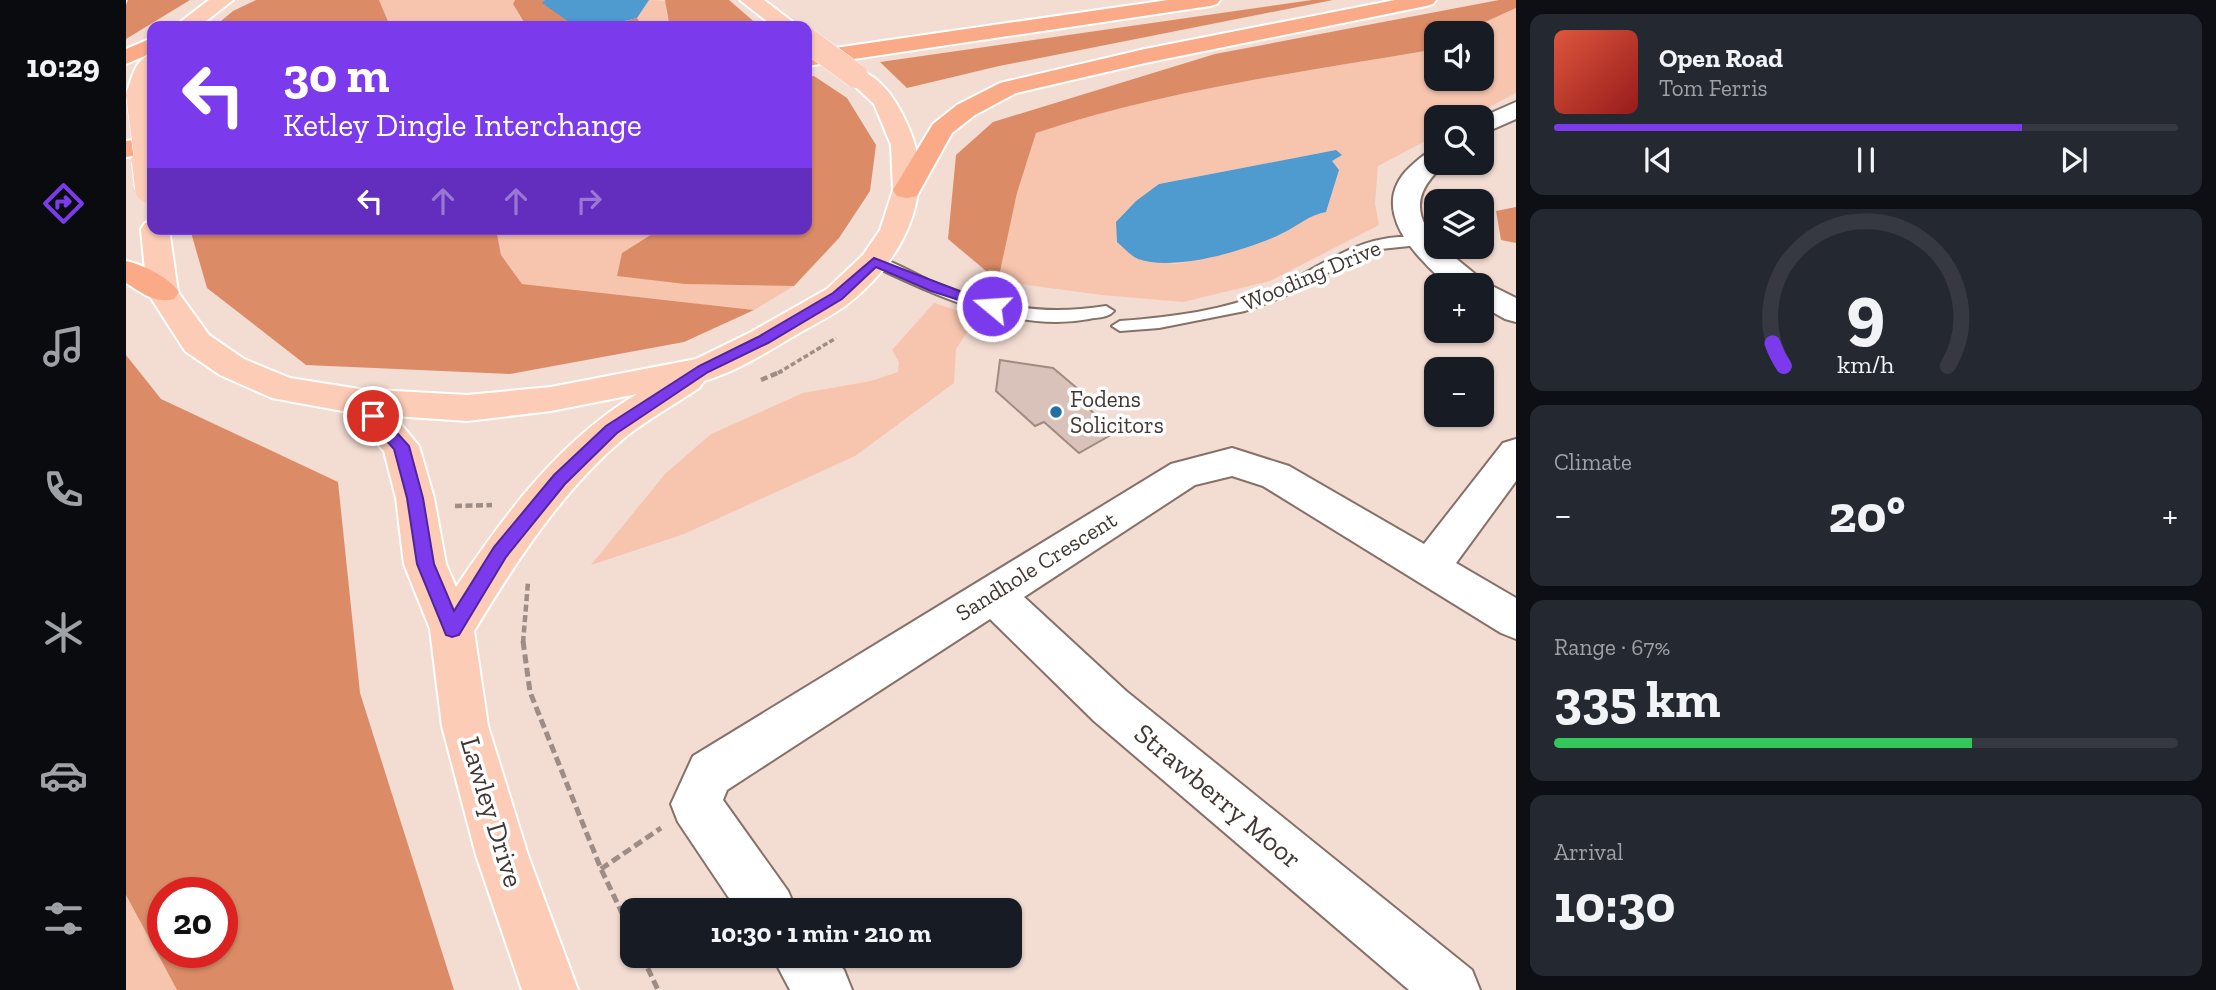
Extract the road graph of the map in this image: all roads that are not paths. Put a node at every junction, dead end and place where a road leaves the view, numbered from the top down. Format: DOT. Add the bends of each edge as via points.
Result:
graph roads {
  1 [pos="223,0"];
  2 [pos="750,0"];
  3 [pos="1096,0"];
  4 [pos="1210,0"];
  5 [pos="1426,0"];
  6 [pos="193,21"];
  7 [pos="780,21"];
  8 [pos="812,40"];
  9 [pos="812,45"];
  10 [pos="147,47"];
  11 [pos="126,57"];
  12 [pos="812,58"];
  13 [pos="147,68"];
  14 [pos="1516,109"];
  15 [pos="1494,121"];
  16 [pos="147,126"];
  17 [pos="126,128"];
  18 [pos="147,146"];
  19 [pos="126,149"];
  20 [pos="147,164"];
  21 [pos="1424,166"];
  22 [pos="907,190"];
  23 [pos="156,235"];
  24 [pos="1419,241"];
  25 [pos="874,261"];
  26 [pos="126,270"];
  27 [pos="1454,273"];
  28 [pos="163,292"];
  29 [pos="1494,299"];
  30 [pos="1106,311"];
  31 [pos="1516,312"];
  32 [pos="1120,326"];
  33 [pos="704,369"];
  34 [pos="359,401"];
  35 [pos="1516,453"];
  36 [pos="1429,568"];
  37 [pos="992,593"];
  38 [pos="1516,620"];
  39 [pos="452,629"];
  40 [pos="761,898"];
  41 [pos="808,968"];
  42 [pos="550,990"];
  43 [pos="824,990"];
  44 [pos="1452,990"];
  1 -- 6 [label="main road"];
  2 -- 7 [label="main road"];
  3 -- 8 [label="highway"];
  4 -- 12 [label="highway"];
  5 -- 22 [label="highway" via="1132,58 1008,88 942,129"];
  9 -- 22 [label="main road, bridge" via="885,101 904,145"];
  10 -- 11 [label="highway"];
  13 -- 20 [label="main road, bridge" via="138,95"];
  14 -- 15 [label="street"];
  16 -- 17 [label="highway"];
  18 -- 19 [label="highway"];
  21 -- 24 [label="street" via="1406,195 1406,219"];
  22 -- 25 [label="main road" via="894,230"];
  23 -- 28 [label="main road"];
  24 -- 27 [label="street"];
  24 -- 32 [label="lane, Wooding Drive" via="1367,246 1276,294 1240,306 1160,323"];
  25 -- 30 [label="lane" via="935,288 1009,312 1064,318"];
  25 -- 33 [label="main road" via="838,296"];
  26 -- 28 [label="highway"];
  28 -- 34 [label="main road" via="197,343 232,367 284,390"];
  29 -- 31 [label="street"];
  33 -- 34 [label="main road" via="551,399 467,408"];
  33 -- 39 [label="main road" via="611,429 560,480 500,552"];
  34 -- 39 [label="main road, Lawley Drive" via="401,446 425,564"];
  35 -- 36 [label="street"];
  36 -- 37 [label="street, Sandhole Crescent" via="1276,476 1232,461 1184,474"];
  36 -- 38 [label="street, Sandhole Crescent"];
  37 -- 40 [label="street, Sandhole Crescent" via="710,773 696,804"];
  37 -- 44 [label="street, Strawberry Moor" via="1110,706"];
  39 -- 42 [label="main road, Lawley Drive" via="465,726 502,855"];
  41 -- 43 [label="street"];
}
